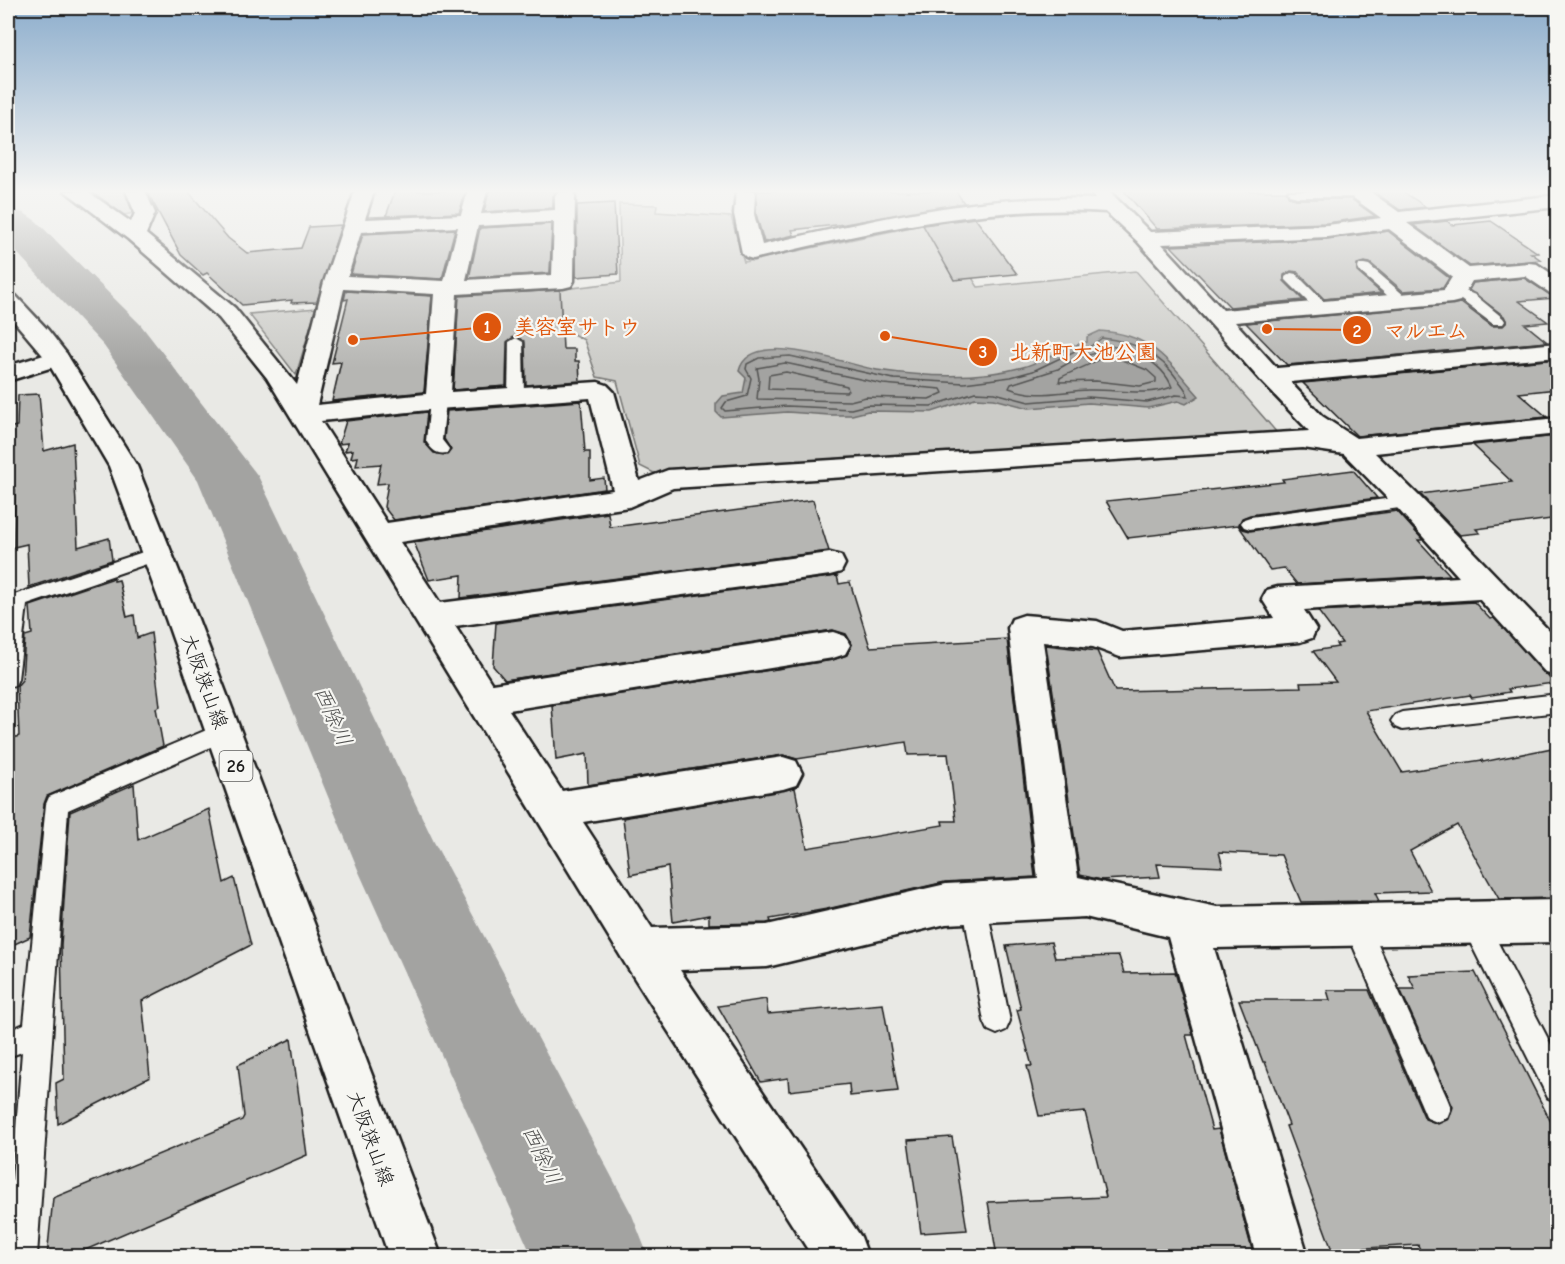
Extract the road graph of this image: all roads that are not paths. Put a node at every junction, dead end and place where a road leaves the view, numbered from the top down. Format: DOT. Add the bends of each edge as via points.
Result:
graph roads {
  1 [pos="153,250"];
  2 [pos="345,250"];
  3 [pos="461,250"];
  4 [pos="563,250"];
  5 [pos="752,250"];
  6 [pos="767,250"];
  7 [pos="1156,250"];
  8 [pos="1425,250"];
  9 [pos="1557,266"];
  10 [pos="1364,268"];
  11 [pos="1529,269"];
  12 [pos="1291,277"];
  13 [pos="335,282"];
  14 [pos="1460,283"];
  15 [pos="450,288"];
  16 [pos="1557,288"];
  17 [pos="1401,300"];
  18 [pos="8,301"];
  19 [pos="1322,307"];
  20 [pos="1216,318"];
  21 [pos="1498,321"];
  22 [pos="516,342"];
  23 [pos="1557,350"];
  24 [pos="57,358"];
  25 [pos="8,374"];
  26 [pos="1270,376"];
  27 [pos="516,395"];
  28 [pos="438,401"];
  29 [pos="302,415"];
  30 [pos="1557,426"];
  31 [pos="1352,447"];
  32 [pos="441,449"];
  33 [pos="629,498"];
  34 [pos="1408,502"];
  35 [pos="1250,523"];
  36 [pos="379,535"];
  37 [pos="155,554"];
  38 [pos="830,564"];
  39 [pos="1487,587"];
  40 [pos="13,603"];
  41 [pos="431,617"];
  42 [pos="833,645"];
  43 [pos="1557,663"];
  44 [pos="8,679"];
  45 [pos="483,700"];
  46 [pos="1557,703"];
  47 [pos="1402,721"];
  48 [pos="223,732"];
  49 [pos="783,773"];
  50 [pos="552,810"];
  51 [pos="1061,898"];
  52 [pos="974,903"];
  53 [pos="1184,920"];
  54 [pos="1557,921"];
  55 [pos="1474,923"];
  56 [pos="1356,925"];
  57 [pos="641,950"];
  58 [pos="997,1022"];
  59 [pos="37,1033"];
  60 [pos="8,1044"];
  61 [pos="1557,1088"];
  62 [pos="1437,1108"];
  63 [pos="21,1257"];
  64 [pos="415,1257"];
  65 [pos="842,1257"];
  66 [pos="1281,1257"];
  1 -- 29 [label="street" via="227,313 278,375"];
  2 -- 13 [label="street"];
  3 -- 15 [label="street"];
  4 -- 15 [label="street" via="562,281"];
  5 -- 6 [label="street" via="753,253"];
  7 -- 20 [label="street"];
  8 -- 14 [label="street"];
  9 -- 11 [label="street"];
  10 -- 17 [label="lane"];
  11 -- 14 [label="street"];
  11 -- 16 [label="street"];
  12 -- 19 [label="lane"];
  13 -- 15 [label="street"];
  13 -- 29 [label="street"];
  14 -- 17 [label="street" via="1452,296"];
  14 -- 21 [label="lane" via="1470,298"];
  15 -- 28 [label="street"];
  17 -- 19 [label="street"];
  18 -- 24 [label="street, 大阪狭山線 / 26"];
  19 -- 20 [label="street"];
  20 -- 26 [label="street"];
  22 -- 27 [label="lane"];
  23 -- 26 [label="street"];
  24 -- 25 [label="street"];
  24 -- 37 [label="street, 大阪狭山線 / 26" via="123,466"];
  26 -- 31 [label="street" via="1313,422"];
  27 -- 28 [label="street"];
  27 -- 33 [label="street" via="586,389 601,392"];
  28 -- 29 [label="street"];
  28 -- 32 [label="lane" via="434,441"];
  29 -- 36 [label="street"];
  30 -- 31 [label="street"];
  31 -- 33 [label="street" via="1304,439 668,479"];
  31 -- 34 [label="street"];
  33 -- 36 [label="street"];
  34 -- 35 [label="lane"];
  34 -- 39 [label="street"];
  36 -- 41 [label="street"];
  37 -- 40 [label="lane"];
  37 -- 48 [label="street, 大阪狭山線 / 26"];
  38 -- 41 [label="street"];
  39 -- 43 [label="street"];
  39 -- 51 [label="street" via="1278,599 1300,629 1120,644 1097,634 1024,628"];
  40 -- 44 [label="lane"];
  41 -- 45 [label="street"];
  42 -- 45 [label="street"];
  45 -- 50 [label="street"];
  46 -- 47 [label="lane"];
  48 -- 59 [label="lane" via="57,804"];
  48 -- 64 [label="street, 大阪狭山線 / 26"];
  49 -- 50 [label="street"];
  50 -- 57 [label="street"];
  51 -- 52 [label="street"];
  51 -- 53 [label="street" via="1086,897"];
  52 -- 57 [label="street" via="946,904 767,946"];
  52 -- 58 [label="lane"];
  53 -- 56 [label="street" via="1217,928"];
  53 -- 66 [label="street"];
  54 -- 55 [label="street"];
  55 -- 56 [label="street"];
  55 -- 61 [label="lane"];
  56 -- 62 [label="lane"];
  57 -- 65 [label="street"];
  59 -- 60 [label="lane"];
  59 -- 63 [label="lane"];
}
